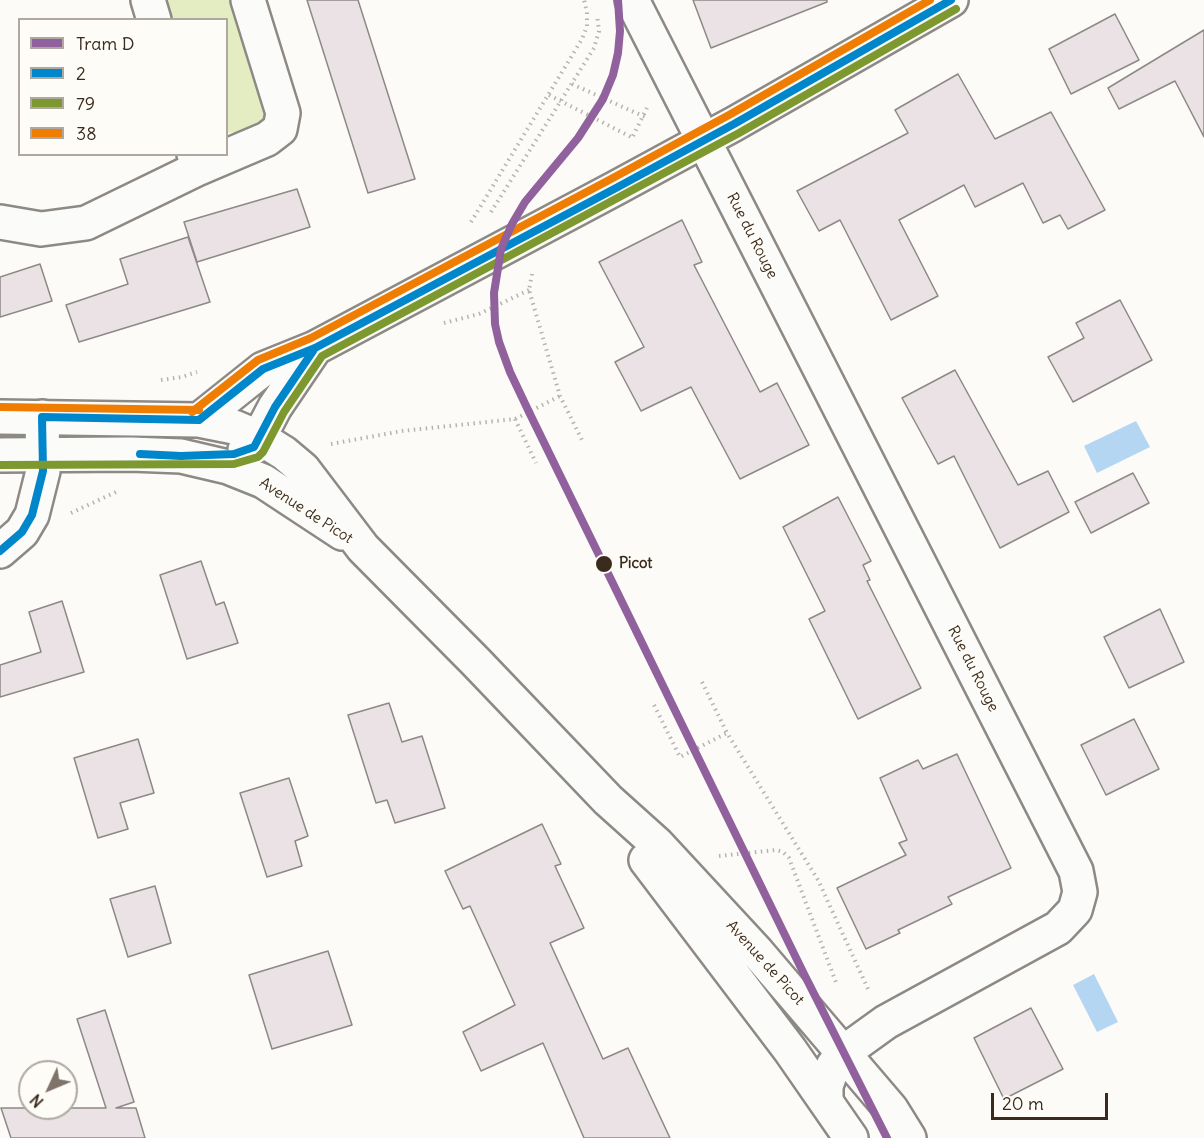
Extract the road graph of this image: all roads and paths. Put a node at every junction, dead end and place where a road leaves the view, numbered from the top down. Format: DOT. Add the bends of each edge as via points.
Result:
graph roads {
  1 [pos="148,0"];
  2 [pos="248,0"];
  3 [pos="584,0"];
  4 [pos="632,0"];
  5 [pos="951,0"];
  6 [pos="596,8"];
  7 [pos="153,18"];
  8 [pos="572,84"];
  9 [pos="549,95"];
  10 [pos="561,101"];
  11 [pos="651,120"];
  12 [pos="633,136"];
  13 [pos="703,141"];
  14 [pos="228,151"];
  15 [pos="212,156"];
  16 [pos="196,161"];
  17 [pos="489,215"];
  18 [pos="0,222"];
  19 [pos="468,226"];
  20 [pos="438,325"];
  21 [pos="315,348"];
  22 [pos="560,396"];
  23 [pos="0,417"];
  24 [pos="42,417"];
  25 [pos="515,419"];
  26 [pos="199,420"];
  27 [pos="260,438"];
  28 [pos="582,440"];
  29 [pos="327,444"];
  30 [pos="0,455"];
  31 [pos="42,455"];
  32 [pos="181,456"];
  33 [pos="536,462"];
  34 [pos="363,548"];
  35 [pos="0,551"];
  36 [pos="702,682"];
  37 [pos="654,705"];
  38 [pos="727,733"];
  39 [pos="608,800"];
  40 [pos="886,1022"];
  41 [pos="843,1053"];
  42 [pos="826,1101"];
  43 [pos="851,1138"];
  44 [pos="909,1138"];
  1 -- 7 [label="street"];
  2 -- 14 [label="street" via="283,113 280,129 267,139"];
  3 -- 9 [label="path" via="585,33"];
  4 -- 13 [label="street, Rue du Rouge"];
  5 -- 13 [label="street"];
  6 -- 8 [label="path" via="598,32 594,48"];
  8 -- 10 [label="path"];
  8 -- 11 [label="path"];
  9 -- 10 [label="path"];
  9 -- 19 [label="path"];
  10 -- 12 [label="path"];
  10 -- 17 [label="path"];
  13 -- 21 [label="street"];
  13 -- 40 [label="street, Rue du Rouge" via="1076,871 1080,892 1075,910 1058,928"];
  15 -- 16 [label="street"];
  16 -- 18 [label="street" via="86,223 41,229"];
  20 -- 22 [label="path" via="479,314 529,290"];
  21 -- 26 [label="street" via="263,369"];
  21 -- 27 [label="street" via="275,407"];
  22 -- 25 [label="path"];
  22 -- 28 [label="path"];
  23 -- 24 [label="street, Avenue de Picot"];
  24 -- 26 [label="street, Avenue de Picot"];
  24 -- 31 [label="street"];
  25 -- 29 [label="path"];
  25 -- 33 [label="path"];
  26 -- 27 [label="street, Avenue de Picot" via="234,427"];
  27 -- 32 [label="street" via="254,447 234,454"];
  27 -- 34 [label="street, Avenue de Picot" via="303,469"];
  30 -- 31 [label="street, Avenue de Picot"];
  31 -- 32 [label="street, Avenue de Picot"];
  31 -- 35 [label="street" via="43,471 32,515 22,532"];
  32 -- 34 [label="street, Avenue de Picot" via="228,467 263,481"];
  34 -- 39 [label="street, Avenue de Picot"];
  36 -- 38 [label="path"];
  37 -- 38 [label="path" via="680,757"];
  38 -- 40 [label="path" via="818,880"];
  39 -- 41 [label="street, Avenue de Picot" via="665,853 757,952"];
  39 -- 42 [label="street, Avenue de Picot" via="643,856"];
  40 -- 41 [label="street, Rue du Rouge"];
  41 -- 42 [label="street, Rue du Rouge" via="833,1066"];
  41 -- 44 [label="street, Avenue de Picot" via="891,1109"];
  42 -- 43 [label="street, Avenue de Picot"];
}
